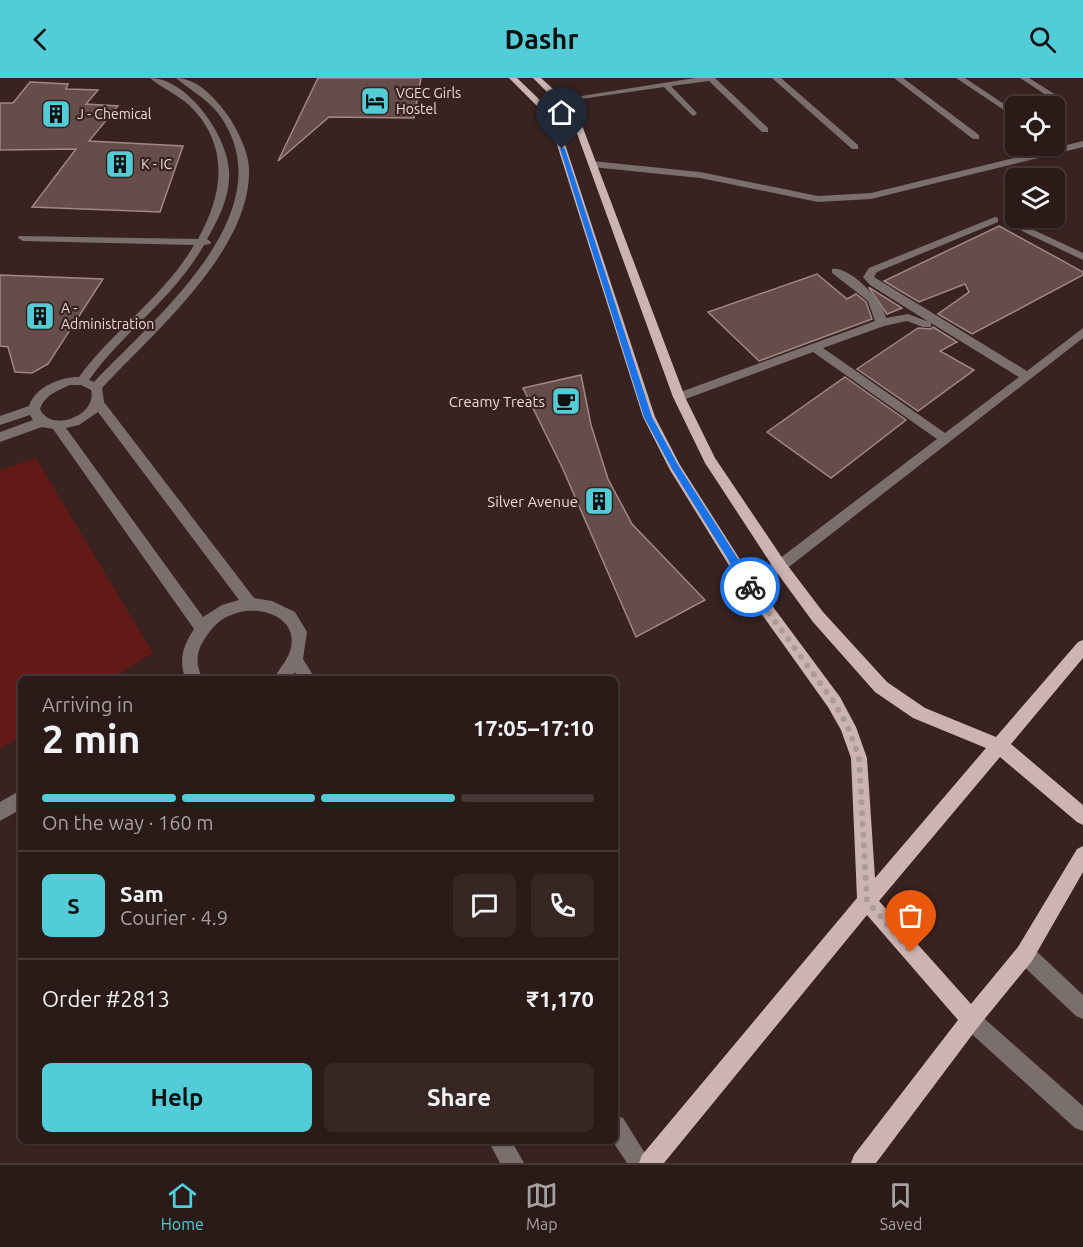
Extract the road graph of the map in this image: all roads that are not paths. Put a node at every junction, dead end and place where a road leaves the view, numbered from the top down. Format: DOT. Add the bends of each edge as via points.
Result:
graph roads {
  1 [pos="154,78"];
  2 [pos="180,78"];
  3 [pos="513,78"];
  4 [pos="537,78"];
  5 [pos="776,78"];
  6 [pos="898,78"];
  7 [pos="960,78"];
  8 [pos="1024,78"];
  9 [pos="666,85"];
  10 [pos="1053,96"];
  11 [pos="560,100"];
  12 [pos="1005,109"];
  13 [pos="693,114"];
  14 [pos="224,116"];
  15 [pos="573,116"];
  16 [pos="550,119"];
  17 [pos="206,120"];
  18 [pos="765,130"];
  19 [pos="976,137"];
  20 [pos="1083,144"];
  21 [pos="855,147"];
  22 [pos="592,164"];
  23 [pos="995,220"];
  24 [pos="1025,229"];
  25 [pos="23,238"];
  26 [pos="200,242"];
  27 [pos="221,243"];
  28 [pos="1083,257"];
  29 [pos="836,271"];
  30 [pos="881,322"];
  31 [pos="1083,332"];
  32 [pos="956,342"];
  33 [pos="813,347"];
  34 [pos="1027,377"];
  35 [pos="82,381"];
  36 [pos="96,387"];
  37 [pos="679,397"];
  38 [pos="98,403"];
  39 [pos="30,410"];
  40 [pos="0,421"];
  41 [pos="39,423"];
  42 [pos="57,425"];
  43 [pos="0,437"];
  44 [pos="945,439"];
  45 [pos="780,566"];
  46 [pos="748,584"];
  47 [pos="249,603"];
  48 [pos="203,628"];
  49 [pos="1083,647"];
  50 [pos="296,661"];
  51 [pos="192,676"];
  52 [pos="284,676"];
  53 [pos="305,676"];
  54 [pos="1000,746"];
  55 [pos="18,801"];
  56 [pos="0,812"];
  57 [pos="1083,816"];
  58 [pos="1083,855"];
  59 [pos="867,901"];
  60 [pos="1025,954"];
  61 [pos="1083,1010"];
  62 [pos="971,1020"];
  63 [pos="1083,1120"];
  64 [pos="618,1130"];
  65 [pos="501,1144"];
  66 [pos="513,1163"];
  67 [pos="640,1163"];
  68 [pos="650,1163"];
  69 [pos="862,1163"];
  1 -- 17 [label="street" via="180,92"];
  2 -- 14 [label="street" via="196,87"];
  3 -- 16 [label="main road"];
  4 -- 11 [label="main road"];
  5 -- 21 [label="street"];
  6 -- 19 [label="street"];
  7 -- 12 [label="street"];
  8 -- 10 [label="street"];
  9 -- 11 [label="street"];
  9 -- 13 [label="street"];
  9 -- 18 [label="street" via="711,78"];
  11 -- 15 [label="main road"];
  14 -- 17 [label="street"];
  14 -- 27 [label="street" via="245,170 240,199"];
  15 -- 16 [label="main road"];
  15 -- 22 [label="main road"];
  16 -- 46 [label="main road" via="648,417"];
  17 -- 26 [label="street" via="225,172 219,200"];
  20 -- 22 [label="street" via="871,196 840,200 796,196 700,175"];
  22 -- 37 [label="main road"];
  23 -- 34 [label="street" via="873,270 868,277"];
  24 -- 28 [label="street"];
  25 -- 26 [label="street"];
  26 -- 27 [label="street"];
  26 -- 35 [label="street" via="170,287 96,359"];
  27 -- 36 [label="street" via="191,290"];
  29 -- 30 [label="street" via="875,300"];
  30 -- 32 [label="street" via="912,317"];
  30 -- 33 [label="street"];
  31 -- 34 [label="street"];
  33 -- 37 [label="street"];
  33 -- 44 [label="street"];
  34 -- 44 [label="street"];
  35 -- 36 [label="street"];
  35 -- 39 [label="street" via="55,385 42,392"];
  36 -- 38 [label="street" via="100,394"];
  37 -- 45 [label="main road" via="710,460"];
  38 -- 42 [label="street" via="81,418"];
  38 -- 47 [label="street"];
  39 -- 40 [label="street"];
  39 -- 41 [label="street"];
  41 -- 42 [label="street"];
  41 -- 43 [label="street"];
  42 -- 48 [label="street"];
  44 -- 45 [label="street"];
  45 -- 46 [label="street"];
  45 -- 54 [label="main road" via="818,617 881,687 920,713"];
  46 -- 59 [label="main road" via="848,727 859,758"];
  47 -- 48 [label="street" via="229,609"];
  47 -- 50 [label="street" via="270,604 287,612 297,625 301,643"];
  48 -- 51 [label="street" via="189,656"];
  49 -- 54 [label="main road"];
  50 -- 52 [label="street"];
  50 -- 53 [label="street"];
  54 -- 57 [label="main road"];
  54 -- 59 [label="main road"];
  55 -- 56 [label="street"];
  58 -- 60 [label="main road"];
  59 -- 62 [label="main road"];
  59 -- 68 [label="main road"];
  60 -- 61 [label="street"];
  60 -- 62 [label="main road"];
  62 -- 63 [label="street"];
  62 -- 69 [label="main road"];
  64 -- 67 [label="street"];
  65 -- 66 [label="street"];
}
